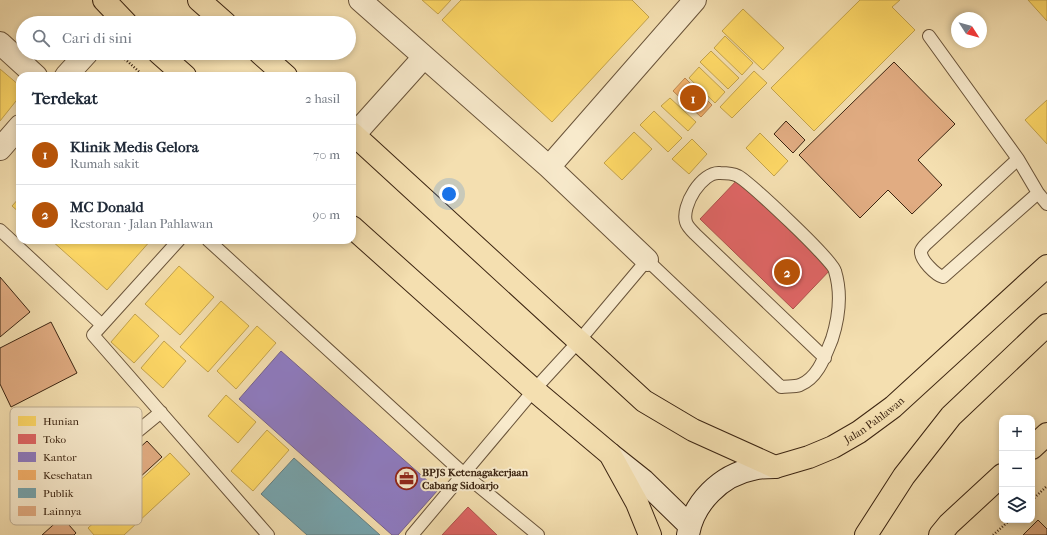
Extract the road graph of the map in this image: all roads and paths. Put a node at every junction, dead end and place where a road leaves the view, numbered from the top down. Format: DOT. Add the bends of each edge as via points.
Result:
graph roads {
  1 [pos="104,0"];
  2 [pos="199,0"];
  3 [pos="360,0"];
  4 [pos="686,1"];
  5 [pos="116,16"];
  6 [pos="217,16"];
  7 [pos="929,36"];
  8 [pos="0,43"];
  9 [pos="424,57"];
  10 [pos="16,58"];
  11 [pos="19,60"];
  12 [pos="81,60"];
  13 [pos="126,60"];
  14 [pos="167,60"];
  15 [pos="268,60"];
  16 [pos="32,72"];
  17 [pos="70,72"];
  18 [pos="139,72"];
  19 [pos="180,72"];
  20 [pos="281,72"];
  21 [pos="16,131"];
  22 [pos="356,131"];
  23 [pos="356,137"];
  24 [pos="0,149"];
  25 [pos="1018,159"];
  26 [pos="544,162"];
  27 [pos="1038,194"];
  28 [pos="1047,204"];
  29 [pos="0,230"];
  30 [pos="356,231"];
  31 [pos="175,244"];
  32 [pos="212,244"];
  33 [pos="647,260"];
  34 [pos="1047,266"];
  35 [pos="102,325"];
  36 [pos="1047,326"];
  37 [pos="578,342"];
  38 [pos="825,358"];
  39 [pos="534,390"];
  40 [pos="161,412"];
  41 [pos="142,428"];
  42 [pos="1047,434"];
  43 [pos="1035,445"];
  44 [pos="610,454"];
  45 [pos="775,467"];
  46 [pos="464,474"];
  47 [pos="999,478"];
  48 [pos="1047,486"];
  49 [pos="1035,497"];
  50 [pos="1007,523"];
  51 [pos="689,530"];
  52 [pos="268,535"];
  53 [pos="412,535"];
  54 [pos="538,535"];
  55 [pos="650,535"];
  56 [pos="866,535"];
  57 [pos="940,535"];
  58 [pos="993,535"];
  1 -- 5 [label="main road"];
  2 -- 6 [label="main road"];
  3 -- 9 [label="street"];
  4 -- 26 [label="street"];
  7 -- 25 [label="lane"];
  8 -- 10 [label="street"];
  9 -- 22 [label="street"];
  9 -- 26 [label="street"];
  11 -- 16 [label="street"];
  12 -- 17 [label="street"];
  13 -- 18 [label="path"];
  14 -- 19 [label="main road"];
  15 -- 20 [label="main road"];
  21 -- 24 [label="street"];
  23 -- 37 [label="main road"];
  25 -- 27 [label="lane"];
  25 -- 27 [label="lane" via="926,243 921,250 922,256 936,274 943,277"];
  26 -- 33 [label="street"];
  27 -- 28 [label="lane"];
  29 -- 35 [label="lane"];
  30 -- 39 [label="main road"];
  31 -- 35 [label="lane"];
  32 -- 46 [label="lane"];
  33 -- 37 [label="lane"];
  33 -- 38 [label="lane" via="782,387 800,385 816,372"];
  34 -- 45 [label="main road, Jalan Pahlawan" via="882,416 833,447"];
  35 -- 40 [label="lane" via="93,335"];
  36 -- 56 [label="main road" via="951,416 904,476"];
  37 -- 39 [label="lane"];
  37 -- 45 [label="main road" via="644,401 693,430"];
  38 -- 38 [label="lane" via="686,223 685,209 694,191 706,177 718,172 738,176 804,235 835,269 840,296 837,325"];
  39 -- 44 [label="main road"];
  39 -- 46 [label="lane"];
  40 -- 41 [label="lane"];
  40 -- 52 [label="lane"];
  42 -- 43 [label="main road"];
  44 -- 51 [label="street" via="644,481"];
  44 -- 55 [label="main road" via="637,503"];
  45 -- 51 [label="street, Jalan Pahlawan" via="752,469 732,477 714,489 699,506"];
  46 -- 53 [label="lane"];
  46 -- 54 [label="lane"];
  47 -- 57 [label="main road" via="948,524"];
  48 -- 49 [label="path"];
  50 -- 58 [label="path"];
}
